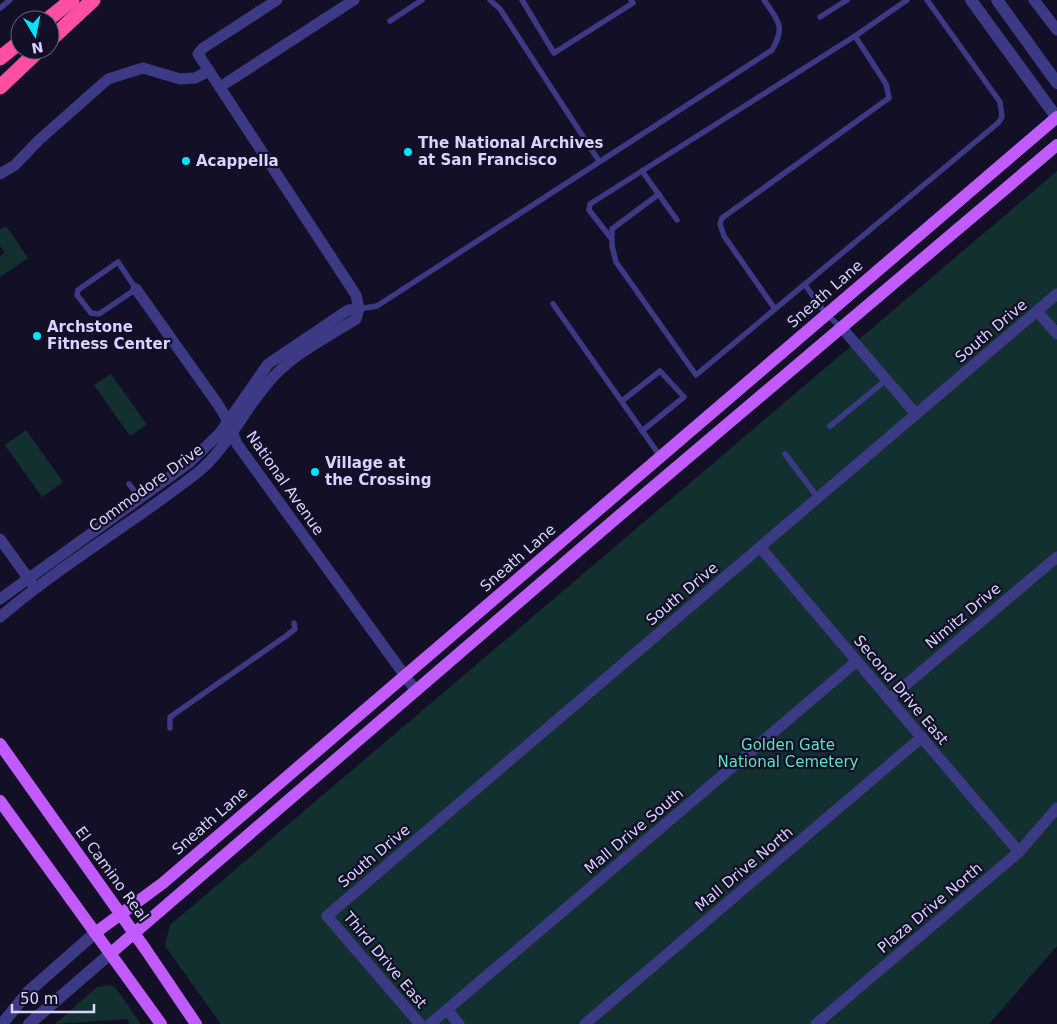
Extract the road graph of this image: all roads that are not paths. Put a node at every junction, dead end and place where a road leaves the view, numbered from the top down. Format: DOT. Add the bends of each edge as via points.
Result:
graph roads {
  1 [pos="10,0"];
  2 [pos="72,0"];
  3 [pos="93,0"];
  4 [pos="277,0"];
  5 [pos="354,0"];
  6 [pos="422,0"];
  7 [pos="490,0"];
  8 [pos="522,0"];
  9 [pos="631,0"];
  10 [pos="764,0"];
  11 [pos="847,0"];
  12 [pos="908,0"];
  13 [pos="927,0"];
  14 [pos="971,0"];
  15 [pos="997,0"];
  16 [pos="1034,0"];
  17 [pos="0,8"];
  18 [pos="60,10"];
  19 [pos="820,17"];
  20 [pos="390,21"];
  21 [pos="1057,30"];
  22 [pos="60,31"];
  23 [pos="855,36"];
  24 [pos="10,50"];
  25 [pos="0,58"];
  26 [pos="28,60"];
  27 [pos="209,71"];
  28 [pos="1057,83"];
  29 [pos="0,87"];
  30 [pos="220,87"];
  31 [pos="1057,118"];
  32 [pos="1057,145"];
  33 [pos="599,161"];
  34 [pos="642,171"];
  35 [pos="0,174"];
  36 [pos="659,194"];
  37 [pos="677,220"];
  38 [pos="611,238"];
  39 [pos="805,285"];
  40 [pos="136,289"];
  41 [pos="1057,294"];
  42 [pos="553,304"];
  43 [pos="359,309"];
  44 [pos="775,309"];
  45 [pos="1038,311"];
  46 [pos="826,314"];
  47 [pos="842,328"];
  48 [pos="1057,334"];
  49 [pos="886,380"];
  50 [pos="622,401"];
  51 [pos="916,414"];
  52 [pos="228,421"];
  53 [pos="830,426"];
  54 [pos="642,431"];
  55 [pos="232,434"];
  56 [pos="785,454"];
  57 [pos="662,458"];
  58 [pos="129,484"];
  59 [pos="818,498"];
  60 [pos="143,503"];
  61 [pos="0,539"];
  62 [pos="760,547"];
  63 [pos="1057,557"];
  64 [pos="27,578"];
  65 [pos="36,590"];
  66 [pos="0,599"];
  67 [pos="0,617"];
  68 [pos="294,623"];
  69 [pos="857,662"];
  70 [pos="404,675"];
  71 [pos="416,691"];
  72 [pos="889,699"];
  73 [pos="170,728"];
  74 [pos="922,738"];
  75 [pos="0,744"];
  76 [pos="0,801"];
  77 [pos="1057,808"];
  78 [pos="1019,852"];
  79 [pos="120,916"];
  80 [pos="327,916"];
  81 [pos="95,933"];
  82 [pos="134,934"];
  83 [pos="110,953"];
  84 [pos="447,1010"];
  85 [pos="2,1024"];
  86 [pos="28,1024"];
  87 [pos="161,1024"];
  88 [pos="196,1024"];
  89 [pos="420,1024"];
  90 [pos="430,1024"];
  91 [pos="459,1024"];
  92 [pos="585,1024"];
  93 [pos="816,1024"];
  1 -- 17 [label="lane"];
  2 -- 18 [label="highway"];
  3 -- 22 [label="highway"];
  4 -- 27 [label="street" via="202,48 198,54"];
  5 -- 30 [label="street"];
  6 -- 20 [label="lane"];
  7 -- 33 [label="lane" via="500,9"];
  8 -- 9 [label="lane" via="554,53 633,3"];
  10 -- 33 [label="lane" via="779,22 780,36 772,50"];
  11 -- 19 [label="lane"];
  12 -- 23 [label="lane"];
  13 -- 39 [label="lane" via="1000,102 1002,117"];
  14 -- 31 [label="street"];
  15 -- 28 [label="street"];
  16 -- 21 [label="street"];
  23 -- 34 [label="lane"];
  23 -- 44 [label="lane" via="886,84 889,98 722,218 720,224 724,236"];
  24 -- 25 [label="highway"];
  26 -- 29 [label="highway"];
  27 -- 30 [label="street"];
  27 -- 35 [label="street" via="195,78 180,79 143,68 108,79 15,165"];
  30 -- 43 [label="street" via="356,295"];
  31 -- 46 [label="main road, Sneath Lane"];
  32 -- 47 [label="main road"];
  33 -- 43 [label="lane" via="377,306"];
  34 -- 36 [label="lane"];
  34 -- 38 [label="lane" via="590,204 589,210"];
  36 -- 37 [label="lane"];
  36 -- 38 [label="lane" via="612,229"];
  38 -- 44 [label="lane" via="616,262 696,375"];
  39 -- 44 [label="lane"];
  39 -- 46 [label="lane"];
  40 -- 40 [label="lane, National Avenue" via="118,262 78,290 78,295 91,313 99,314"];
  40 -- 52 [label="street, National Avenue"];
  41 -- 45 [label="street, South Drive"];
  42 -- 50 [label="lane"];
  43 -- 52 [label="street, Commodore Drive" via="348,310 268,364"];
  43 -- 55 [label="street, Commodore Drive" via="356,319 275,375"];
  45 -- 48 [label="street"];
  45 -- 51 [label="street, South Drive"];
  46 -- 47 [label="lane"];
  46 -- 57 [label="main road, Sneath Lane"];
  47 -- 49 [label="street"];
  47 -- 71 [label="main road"];
  49 -- 51 [label="street"];
  49 -- 53 [label="lane"];
  50 -- 54 [label="lane"];
  50 -- 54 [label="lane" via="660,371 684,397"];
  51 -- 59 [label="street, South Drive"];
  52 -- 55 [label="street, National Avenue"];
  52 -- 60 [label="street, Commodore Drive" via="200,454"];
  54 -- 57 [label="lane"];
  55 -- 60 [label="street, Commodore Drive" via="222,449 197,473"];
  55 -- 70 [label="street, National Avenue"];
  56 -- 59 [label="lane"];
  57 -- 70 [label="main road, Sneath Lane"];
  58 -- 60 [label="lane"];
  59 -- 62 [label="street, South Drive"];
  60 -- 64 [label="street, Commodore Drive"];
  60 -- 65 [label="street, Commodore Drive"];
  61 -- 64 [label="street"];
  62 -- 69 [label="street, Second Drive East"];
  62 -- 80 [label="street, South Drive"];
  63 -- 72 [label="street, Nimitz Drive"];
  64 -- 65 [label="street"];
  64 -- 66 [label="street, Commodore Drive"];
  65 -- 67 [label="street, Commodore Drive"];
  68 -- 73 [label="lane" via="295,628 286,636 170,717"];
  69 -- 72 [label="street, Second Drive East"];
  69 -- 84 [label="street, Mall Drive South"];
  70 -- 71 [label="street, National Avenue"];
  70 -- 79 [label="main road, Sneath Lane" via="163,883"];
  71 -- 82 [label="main road"];
  72 -- 74 [label="street, Second Drive East"];
  74 -- 78 [label="street, Second Drive East"];
  74 -- 92 [label="street, Mall Drive North"];
  75 -- 79 [label="main road, El Camino Real"];
  76 -- 81 [label="main road"];
  77 -- 78 [label="street, Plaza Drive North"];
  78 -- 93 [label="street, Plaza Drive North"];
  79 -- 81 [label="main road, Sneath Lane"];
  79 -- 82 [label="main road, El Camino Real"];
  80 -- 89 [label="street, Third Drive East"];
  81 -- 83 [label="main road"];
  81 -- 85 [label="street, Sneath Lane" via="28,992"];
  82 -- 83 [label="main road"];
  82 -- 88 [label="main road, El Camino Real"];
  83 -- 86 [label="street"];
  83 -- 87 [label="main road"];
  84 -- 90 [label="street, Mall Drive South"];
  84 -- 91 [label="street"];
}
